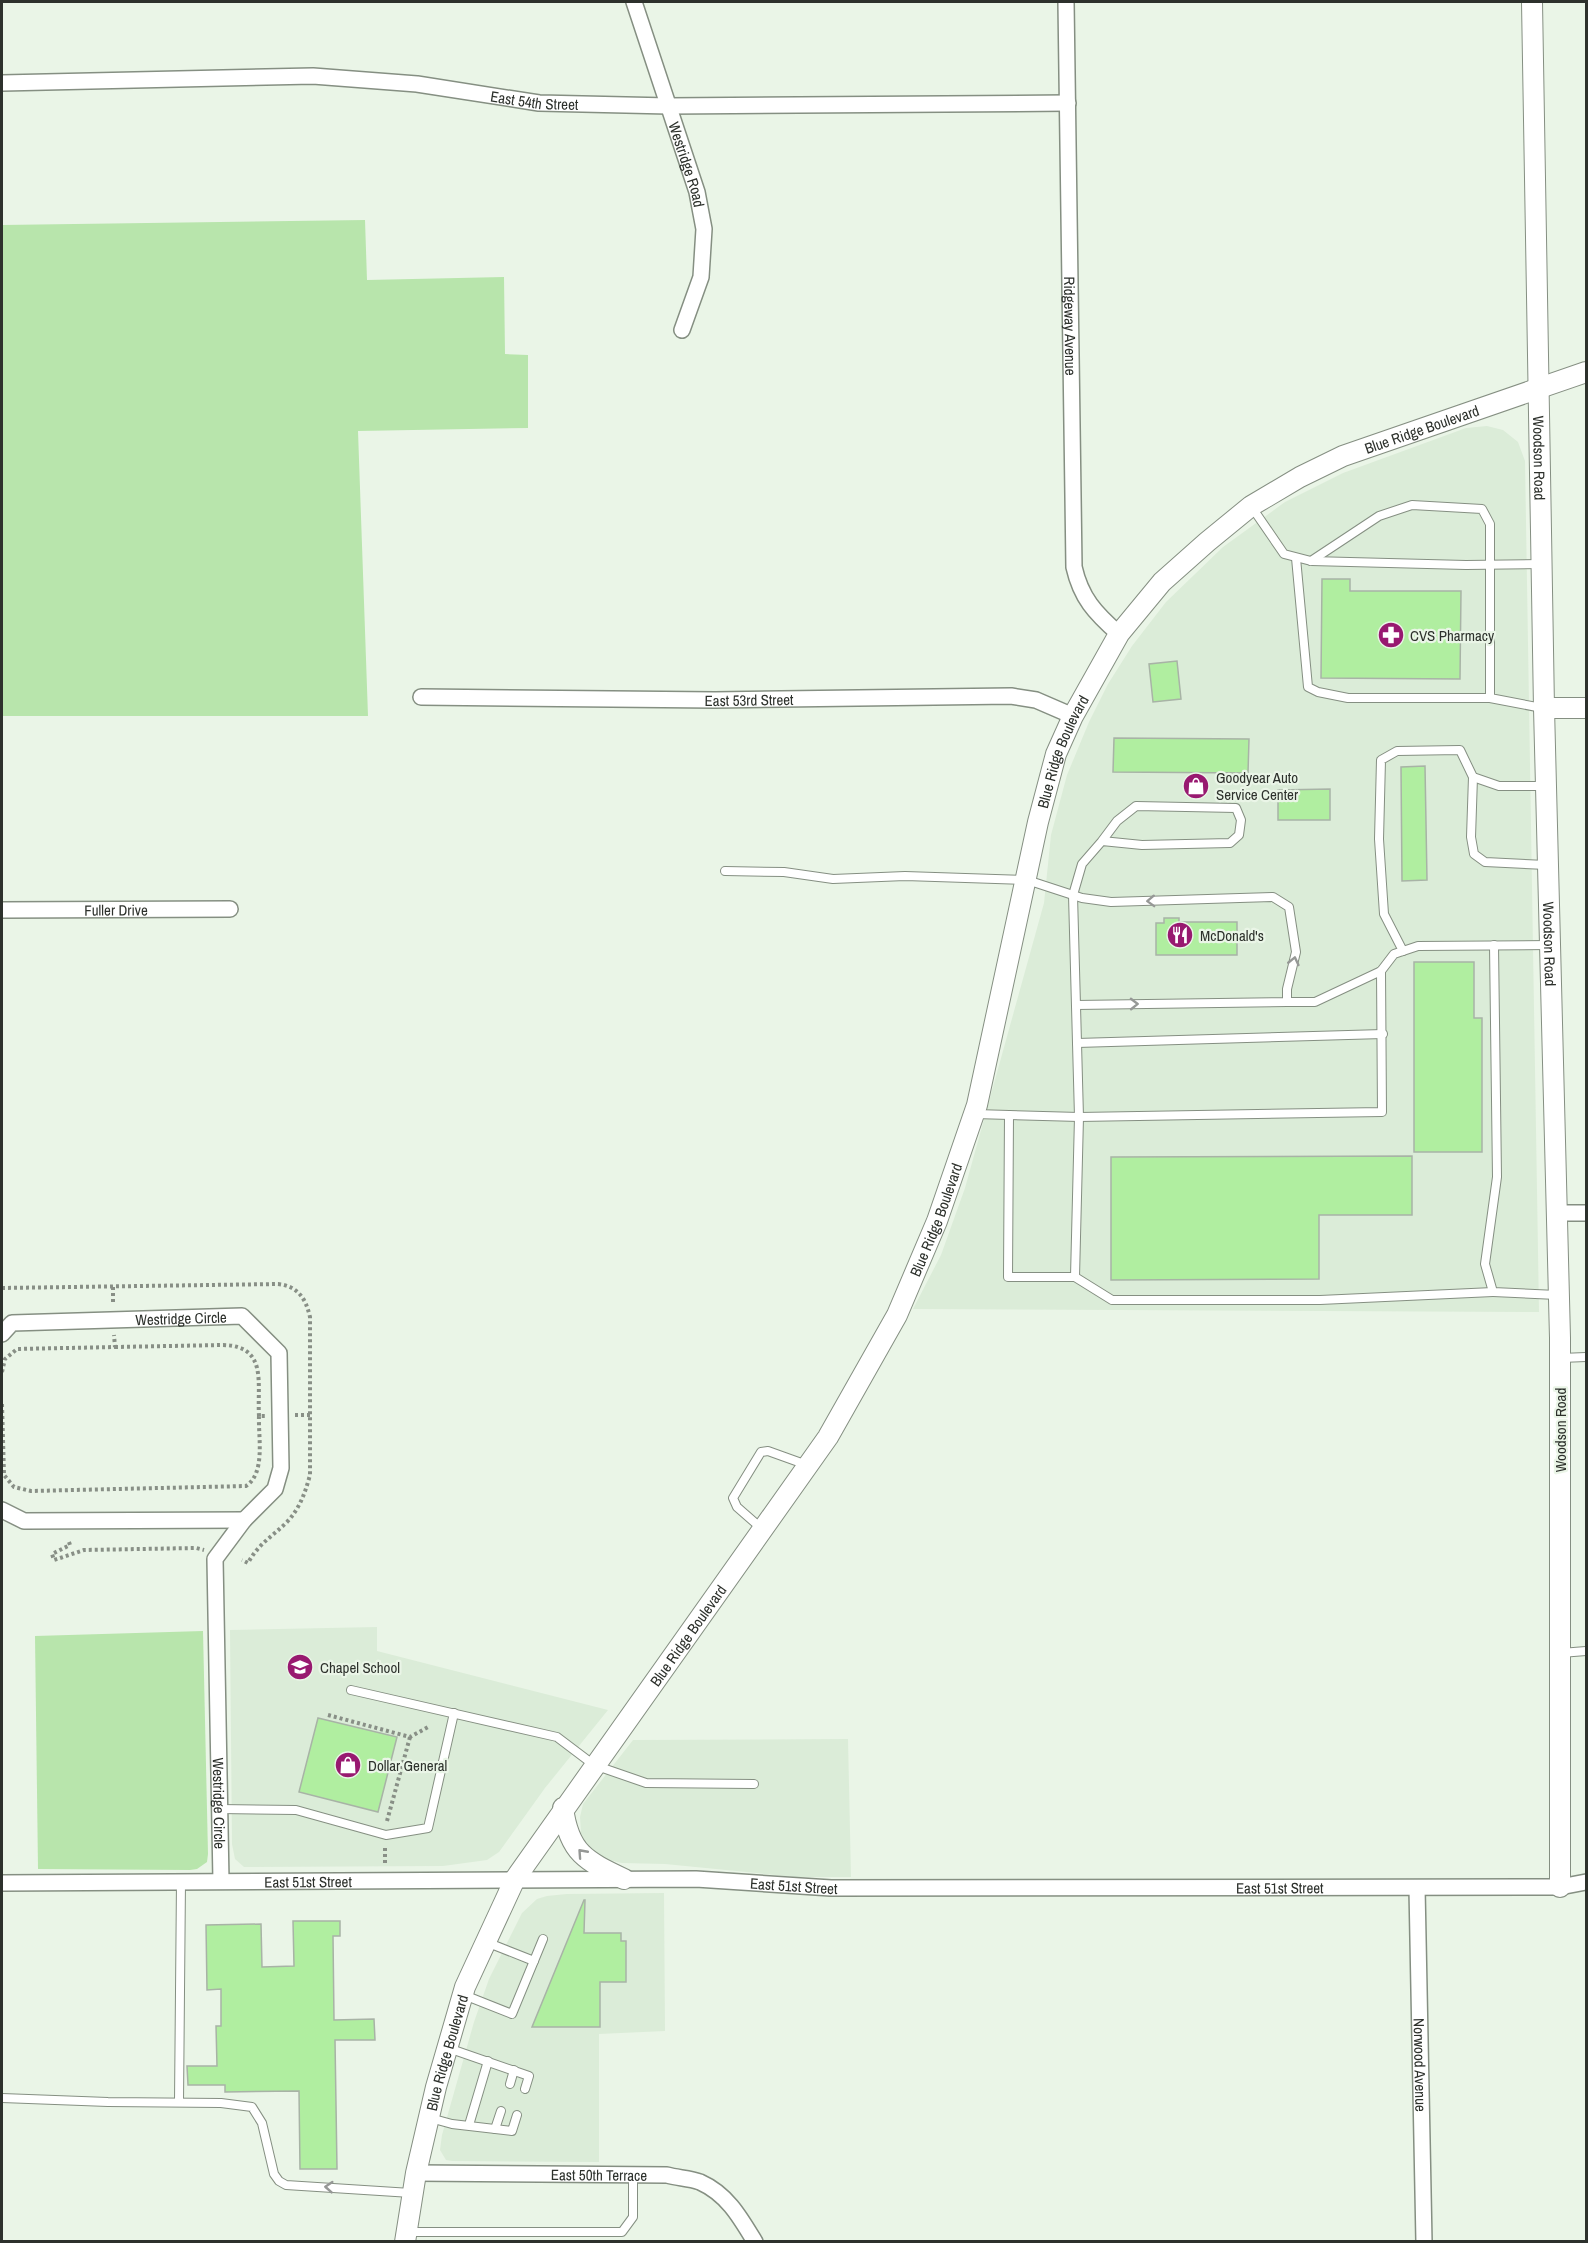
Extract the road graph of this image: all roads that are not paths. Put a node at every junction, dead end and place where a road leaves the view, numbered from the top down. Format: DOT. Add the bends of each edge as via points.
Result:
graph roads {
  1 [pos="634,2"];
  2 [pos="1066,2"];
  3 [pos="1532,2"];
  4 [pos="2,83"];
  5 [pos="1068,103"];
  6 [pos="669,106"];
  7 [pos="682,330"];
  8 [pos="1587,372"];
  9 [pos="1537,389"];
  10 [pos="1251,506"];
  11 [pos="1296,558"];
  12 [pos="1311,561"];
  13 [pos="1541,564"];
  14 [pos="1491,565"];
  15 [pos="1119,634"];
  16 [pos="421,697"];
  17 [pos="1490,698"];
  18 [pos="1544,708"];
  19 [pos="1587,708"];
  20 [pos="1073,716"];
  21 [pos="1473,777"];
  22 [pos="1545,786"];
  23 [pos="1102,841"];
  24 [pos="1548,865"];
  25 [pos="725,871"];
  26 [pos="1027,880"];
  27 [pos="1073,895"];
  28 [pos="230,909"];
  29 [pos="2,910"];
  30 [pos="1494,945"];
  31 [pos="1550,945"];
  32 [pos="1403,951"];
  33 [pos="1381,971"];
  34 [pos="1287,1002"];
  35 [pos="1076,1005"];
  36 [pos="1383,1034"];
  37 [pos="1077,1043"];
  38 [pos="974,1114"];
  39 [pos="1009,1115"];
  40 [pos="1079,1116"];
  41 [pos="1587,1212"];
  42 [pos="1556,1213"];
  43 [pos="1075,1277"];
  44 [pos="1493,1292"];
  45 [pos="1558,1295"];
  46 [pos="2,1334"];
  47 [pos="1560,1358"];
  48 [pos="1587,1358"];
  49 [pos="808,1465"];
  50 [pos="2,1510"];
  51 [pos="244,1520"];
  52 [pos="762,1529"];
  53 [pos="1587,1651"];
  54 [pos="1560,1653"];
  55 [pos="351,1690"];
  56 [pos="454,1713"];
  57 [pos="594,1765"];
  58 [pos="754,1784"];
  59 [pos="219,1809"];
  60 [pos="563,1809"];
  61 [pos="515,1879"];
  62 [pos="624,1879"];
  63 [pos="181,1881"];
  64 [pos="221,1881"];
  65 [pos="1587,1882"];
  66 [pos="2,1883"];
  67 [pos="1560,1887"];
  68 [pos="1417,1888"];
  69 [pos="543,1939"];
  70 [pos="486,1942"];
  71 [pos="534,1961"];
  72 [pos="463,1995"];
  73 [pos="448,2048"];
  74 [pos="488,2061"];
  75 [pos="514,2070"];
  76 [pos="510,2084"];
  77 [pos="525,2089"];
  78 [pos="2,2098"];
  79 [pos="179,2102"];
  80 [pos="501,2111"];
  81 [pos="517,2115"];
  82 [pos="429,2117"];
  83 [pos="470,2125"];
  84 [pos="495,2128"];
  85 [pos="416,2173"];
  86 [pos="633,2175"];
  87 [pos="413,2193"];
  88 [pos="406,2237"];
  89 [pos="754,2241"];
  90 [pos="1425,2241"];
  1 -- 6 [label="street, Westridge Road"];
  2 -- 5 [label="street, Ridgeway Avenue"];
  3 -- 9 [label="street, Woodson Road"];
  4 -- 6 [label="street, East 54th Street" via="313,76 417,84 539,103"];
  5 -- 6 [label="street, East 54th Street"];
  5 -- 15 [label="street, Ridgeway Avenue" via="1074,567 1079,589"];
  6 -- 7 [label="street, Westridge Road" via="697,192 704,230 701,277"];
  8 -- 9 [label="street, Blue Ridge Boulevard"];
  9 -- 10 [label="street, Blue Ridge Boulevard" via="1343,456"];
  9 -- 13 [label="street, Woodson Road"];
  10 -- 11 [label="lane" via="1284,554"];
  10 -- 15 [label="street, Blue Ridge Boulevard" via="1162,582"];
  11 -- 12 [label="lane"];
  11 -- 17 [label="lane" via="1308,687 1318,693 1348,698"];
  12 -- 14 [label="lane"];
  12 -- 14 [label="lane" via="1379,516 1412,505 1482,509 1490,524"];
  13 -- 14 [label="lane"];
  13 -- 18 [label="street, Woodson Road"];
  14 -- 17 [label="lane"];
  15 -- 20 [label="street, Blue Ridge Boulevard"];
  16 -- 20 [label="street, East 53rd Street" via="715,700 1011,696 1036,700"];
  17 -- 18 [label="lane"];
  18 -- 19 [label="street"];
  18 -- 22 [label="street, Woodson Road"];
  20 -- 26 [label="street, Blue Ridge Boulevard" via="1056,754"];
  21 -- 22 [label="lane" via="1499,786"];
  21 -- 24 [label="lane" via="1470,837 1474,854 1485,862"];
  21 -- 32 [label="lane" via="1460,750 1397,751 1381,760 1379,839 1384,914"];
  22 -- 24 [label="street, Woodson Road"];
  23 -- 23 [label="lane" via="1142,845 1230,843 1239,835 1241,820 1236,808 1136,806 1117,821"];
  23 -- 27 [label="lane" via="1082,864"];
  24 -- 31 [label="street, Woodson Road"];
  25 -- 26 [label="lane" via="784,872 832,879 906,876"];
  26 -- 27 [label="lane"];
  26 -- 38 [label="street, Blue Ridge Boulevard"];
  34 -- 27 [label="lane, one-way" via="1296,952 1289,907 1273,897 1111,902"];
  27 -- 35 [label="lane"];
  28 -- 29 [label="street, Fuller Drive"];
  30 -- 31 [label="lane"];
  30 -- 32 [label="lane" via="1418,946"];
  30 -- 44 [label="lane" via="1497,1177 1485,1264"];
  31 -- 42 [label="street, Woodson Road"];
  32 -- 33 [label="lane" via="1394,954"];
  33 -- 34 [label="lane" via="1315,1002"];
  33 -- 36 [label="lane"];
  35 -- 34 [label="lane, one-way"];
  35 -- 37 [label="lane"];
  36 -- 37 [label="lane"];
  36 -- 40 [label="lane" via="1382,1112"];
  37 -- 40 [label="lane"];
  38 -- 39 [label="lane"];
  38 -- 49 [label="street, Blue Ridge Boulevard" via="937,1221 897,1315"];
  39 -- 40 [label="lane"];
  39 -- 43 [label="lane" via="1008,1277"];
  40 -- 43 [label="lane"];
  41 -- 42 [label="street"];
  42 -- 45 [label="street, Woodson Road"];
  43 -- 44 [label="lane" via="1112,1300 1320,1300"];
  44 -- 45 [label="lane"];
  45 -- 47 [label="street, Woodson Road"];
  46 -- 51 [label="street, Westridge Circle" via="12,1323 242,1316 279,1353 281,1468 275,1489"];
  47 -- 48 [label="lane"];
  47 -- 54 [label="street, Woodson Road"];
  49 -- 52 [label="street, Blue Ridge Boulevard"];
  49 -- 52 [label="lane" via="761,1452 733,1498 737,1507"];
  50 -- 51 [label="street" via="24,1521"];
  51 -- 59 [label="street, Westridge Circle" via="215,1559"];
  52 -- 57 [label="street, Blue Ridge Boulevard"];
  53 -- 54 [label="lane"];
  54 -- 67 [label="street, Woodson Road"];
  55 -- 56 [label="lane"];
  56 -- 57 [label="lane" via="556,1737"];
  56 -- 59 [label="lane" via="428,1828 386,1835 296,1810"];
  57 -- 58 [label="lane" via="646,1784"];
  57 -- 60 [label="street, Blue Ridge Boulevard"];
  59 -- 64 [label="street, Westridge Circle"];
  60 -- 61 [label="street, Blue Ridge Boulevard"];
  62 -- 60 [label="street, one-way" via="583,1857 571,1838"];
  61 -- 62 [label="street, East 51st Street"];
  61 -- 64 [label="street, East 51st Street"];
  61 -- 70 [label="street, Blue Ridge Boulevard"];
  62 -- 68 [label="street, East 51st Street" via="696,1879 831,1888"];
  63 -- 64 [label="street, East 51st Street"];
  63 -- 66 [label="street, East 51st Street"];
  63 -- 79 [label="lane"];
  65 -- 67 [label="street, East 51st Street"];
  67 -- 68 [label="street, East 51st Street"];
  68 -- 90 [label="street, Norwood Avenue"];
  69 -- 71 [label="lane"];
  70 -- 71 [label="lane"];
  70 -- 72 [label="street, Blue Ridge Boulevard"];
  71 -- 72 [label="lane" via="512,2014"];
  72 -- 73 [label="street, Blue Ridge Boulevard"];
  73 -- 74 [label="lane"];
  73 -- 82 [label="street, Blue Ridge Boulevard"];
  74 -- 75 [label="lane"];
  74 -- 83 [label="lane"];
  75 -- 76 [label="lane"];
  75 -- 77 [label="lane" via="529,2076"];
  78 -- 79 [label="lane"];
  87 -- 79 [label="lane, one-way" via="286,2185 274,2174 262,2123 252,2107"];
  80 -- 84 [label="lane"];
  81 -- 84 [label="lane" via="512,2131"];
  82 -- 83 [label="lane"];
  82 -- 85 [label="street, Blue Ridge Boulevard"];
  83 -- 84 [label="lane"];
  85 -- 86 [label="street, East 50th Terrace"];
  85 -- 87 [label="street, Blue Ridge Boulevard"];
  86 -- 88 [label="lane" via="633,2217 622,2232"];
  86 -- 89 [label="street, East 50th Terrace" via="667,2175 699,2182 723,2196"];
  87 -- 88 [label="street, Blue Ridge Boulevard"];
}
